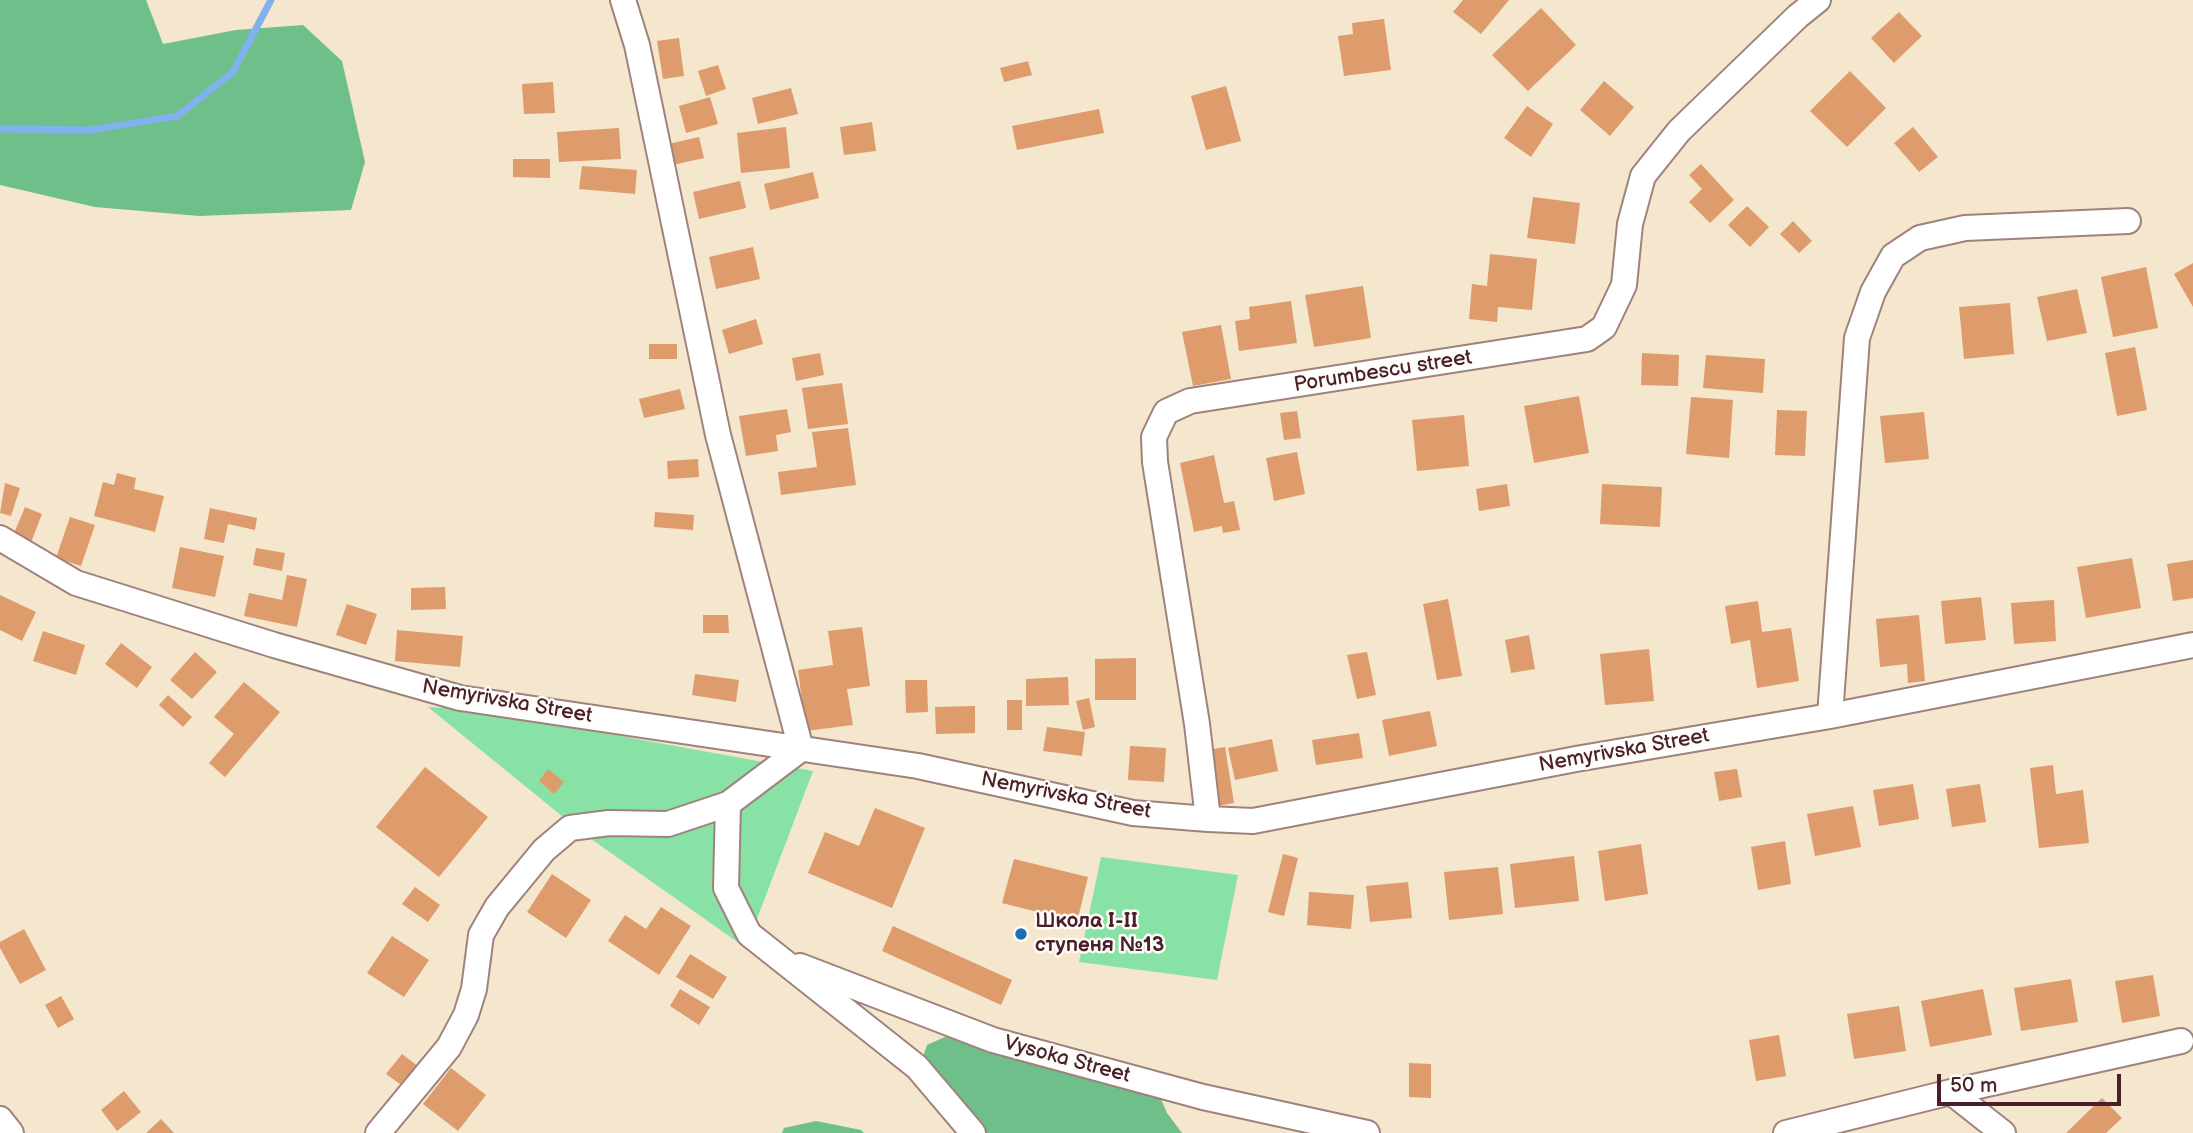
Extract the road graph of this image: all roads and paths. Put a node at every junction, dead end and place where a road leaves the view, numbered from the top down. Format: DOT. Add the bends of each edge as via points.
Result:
graph roads {
  1 [pos="623,0"];
  2 [pos="1818,0"];
  3 [pos="2128,221"];
  4 [pos="0,538"];
  5 [pos="2193,645"];
  6 [pos="1830,716"];
  7 [pos="801,749"];
  8 [pos="728,804"];
  9 [pos="1208,819"];
  10 [pos="776,957"];
  11 [pos="2181,1041"];
  12 [pos="1951,1092"];
  13 [pos="0,1119"];
  14 [pos="11,1133"];
  15 [pos="378,1133"];
  16 [pos="973,1133"];
  17 [pos="1367,1133"];
  18 [pos="1786,1133"];
  19 [pos="2003,1133"];
  1 -- 7 [label="street" via="637,45 718,435"];
  2 -- 9 [label="street, Porumbescu street" via="1679,131 1643,176 1630,224 1624,285 1604,327 1587,339 1190,401 1166,412 1154,437 1155,463"];
  3 -- 6 [label="street" via="1965,228 1920,238 1893,256 1873,292 1857,338"];
  4 -- 7 [label="street, Nemyrivska Street" via="76,583 460,698"];
  5 -- 6 [label="street, Nemyrivska Street"];
  6 -- 9 [label="street, Nemyrivska Street" via="1253,821"];
  7 -- 8 [label="street"];
  7 -- 9 [label="street, Nemyrivska Street" via="918,766 1133,813"];
  8 -- 10 [label="street" via="726,888 749,934"];
  8 -- 15 [label="street" via="668,824 570,828 544,850 497,907 481,935 474,989 449,1047"];
  10 -- 16 [label="street" via="917,1067"];
  10 -- 17 [label="street, Vysoka Street" via="993,1040 1203,1097"];
  11 -- 12 [label="street"];
  12 -- 18 [label="street"];
  12 -- 19 [label="street"];
  13 -- 14 [label="street"];
}
